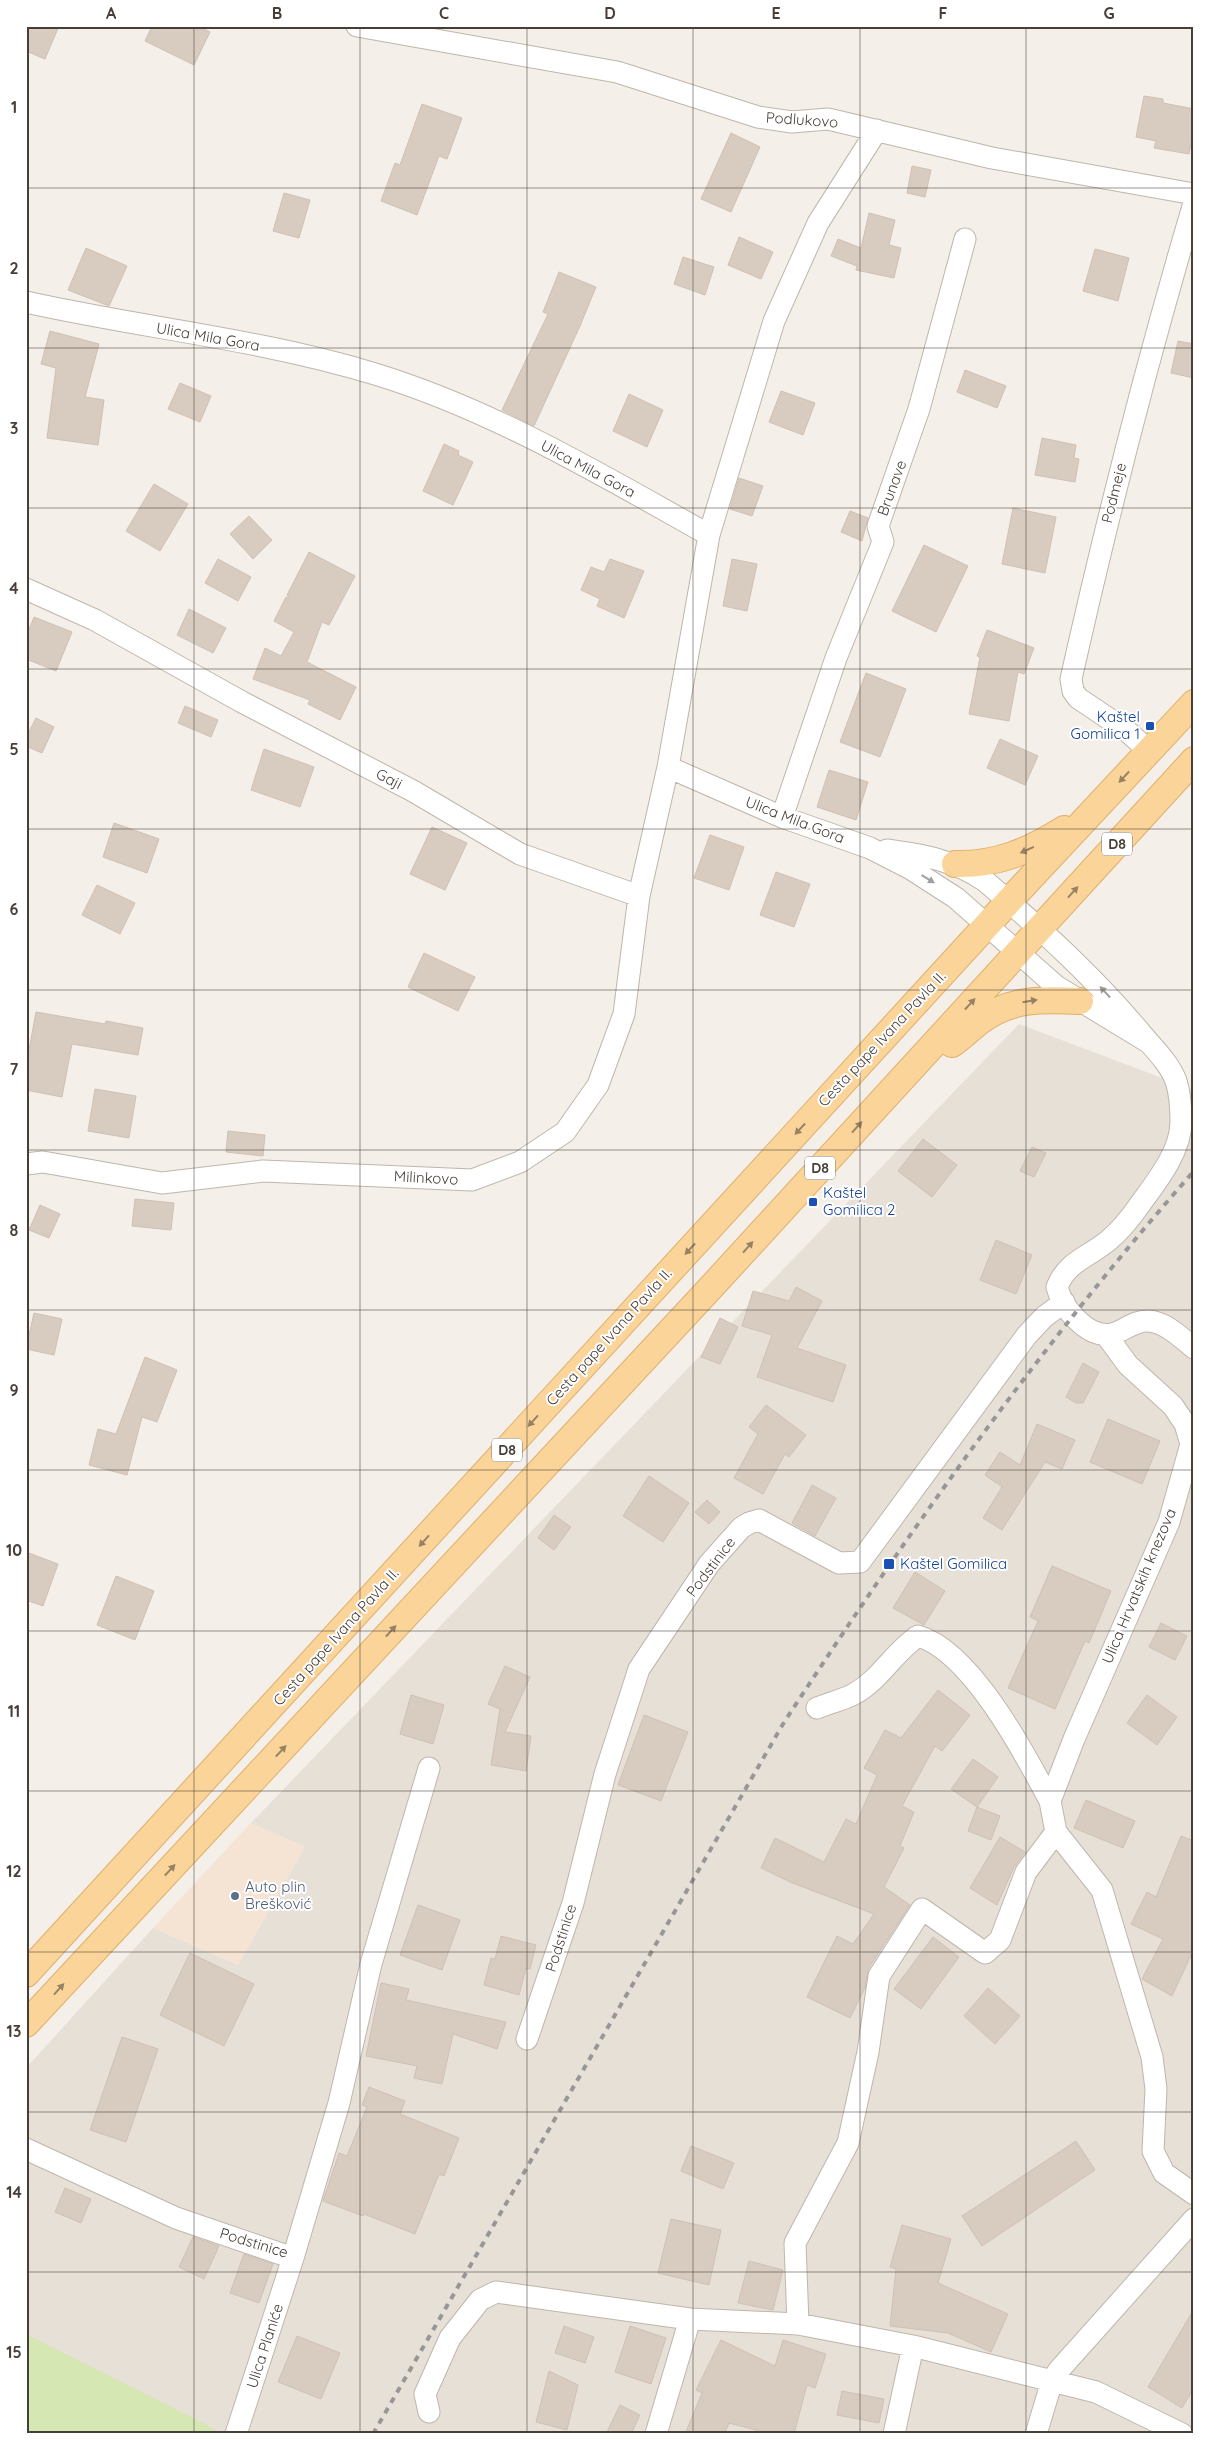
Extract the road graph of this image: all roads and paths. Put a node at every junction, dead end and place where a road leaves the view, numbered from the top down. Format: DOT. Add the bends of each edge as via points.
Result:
graph roads {
  1 [pos="356,26"];
  2 [pos="877,130"];
  3 [pos="1194,194"];
  4 [pos="1194,203"];
  5 [pos="965,239"];
  6 [pos="26,302"];
  7 [pos="709,535"];
  8 [pos="26,589"];
  9 [pos="1194,703"];
  10 [pos="1149,751"];
  11 [pos="1194,760"];
  12 [pos="668,767"];
  13 [pos="782,817"];
  14 [pos="1085,819"];
  15 [pos="870,848"];
  16 [pos="955,864"];
  17 [pos="639,896"];
  18 [pos="1008,901"];
  19 [pos="986,925"];
  20 [pos="1040,928"];
  21 [pos="1017,953"];
  22 [pos="1080,1001"];
  23 [pos="1148,1042"];
  24 [pos="925,1053"];
  25 [pos="1187,1125"];
  26 [pos="26,1164"];
  27 [pos="1064,1302"];
  28 [pos="1106,1335"];
  29 [pos="1194,1348"];
  30 [pos="817,1708"];
  31 [pos="429,1768"];
  32 [pos="1050,1801"];
  33 [pos="1056,1832"];
  34 [pos="26,1974"];
  35 [pos="26,2024"];
  36 [pos="527,2040"];
  37 [pos="26,2149"];
  38 [pos="1194,2194"];
  39 [pos="1194,2219"];
  40 [pos="293,2258"];
  41 [pos="690,2318"];
  42 [pos="798,2324"];
  43 [pos="913,2346"];
  44 [pos="1052,2381"];
  45 [pos="429,2412"];
  46 [pos="236,2434"];
  47 [pos="656,2434"];
  48 [pos="894,2434"];
  49 [pos="1036,2434"];
  50 [pos="1182,2434"];
  1 -- 2 [label="street, Podlukovo" via="617,72 758,117 792,122 828,119"];
  2 -- 3 [label="street, Podlukovo" via="992,158"];
  2 -- 7 [label="street" via="818,223 774,321"];
  4 -- 10 [label="street, Podmeje" via="1126,442 1071,679 1078,698 1127,731"];
  5 -- 13 [label="street, Brunave" via="919,408 878,526 883,542 836,658"];
  6 -- 7 [label="street, Ulica Mila Gora" via="267,347 375,374 446,400 556,451"];
  7 -- 12 [label="street"];
  8 -- 17 [label="street, Gaji" via="95,620 242,702 413,791 520,854"];
  9 -- 10 [label="main road, Cesta pape Ivana Pavla II. / D8"];
  10 -- 14 [label="main road, Cesta pape Ivana Pavla II. / D8, one-way"];
  20 -- 11 [label="main road, D8, one-way"];
  12 -- 13 [label="street, Ulica Mila Gora"];
  12 -- 17 [label="street"];
  13 -- 15 [label="street, Ulica Mila Gora"];
  14 -- 16 [label="main road, one-way" via="1026,851 1000,860"];
  14 -- 18 [label="main road, Cesta pape Ivana Pavla II. / D8"];
  15 -- 16 [label="street, Ulica Mila Gora"];
  15 -- 19 [label="street, Ulica Mila Gora, one-way" via="934,883"];
  16 -- 18 [label="street, Ulica Mila Gora" via="985,881"];
  17 -- 26 [label="street, Milinkovo" via="624,1014 598,1084 565,1132 520,1162 472,1180 263,1171 162,1183 43,1162"];
  18 -- 19 [label="main road, Cesta pape Ivana Pavla II. / D8"];
  18 -- 20 [label="street, Ulica Mila Gora"];
  19 -- 21 [label="street, Ulica Mila Gora"];
  19 -- 34 [label="main road, Cesta pape Ivana Pavla II. / D8, one-way"];
  20 -- 21 [label="main road, D8"];
  23 -- 20 [label="street, Ulica Mila Gora, one-way" via="1107,993"];
  21 -- 22 [label="street, Ulica Mila Gora"];
  24 -- 21 [label="main road, D8, one-way"];
  22 -- 23 [label="street, Ulica Mila Gora"];
  24 -- 22 [label="main road, one-way" via="946,1048 980,1021 1010,1005 1045,999"];
  23 -- 25 [label="street, Ulica Mila Gora" via="1176,1081"];
  35 -- 24 [label="main road, D8, one-way"];
  25 -- 27 [label="street" via="1154,1186 1132,1216 1108,1240 1075,1261 1061,1277 1057,1288"];
  27 -- 28 [label="street" via="1090,1330"];
  27 -- 36 [label="street, Podstinice" via="1027,1335 860,1562 839,1564 759,1520 741,1528 709,1564 639,1668 605,1774 574,1903"];
  28 -- 29 [label="street" via="1146,1321 1157,1322"];
  28 -- 32 [label="street, Ulica Hrvatskih knezova" via="1128,1365 1173,1406 1185,1424 1191,1444 1169,1522"];
  30 -- 32 [label="street" via="854,1695 874,1680 918,1636 930,1640 945,1649 958,1663 1013,1733"];
  31 -- 40 [label="street, Podstinice" via="371,1964 339,2104"];
  32 -- 33 [label="street"];
  33 -- 38 [label="street" via="1102,1890 1152,2057 1156,2089 1153,2151 1164,2173"];
  33 -- 42 [label="street" via="1026,1872 1000,1940 985,1953 922,1909 879,1976 868,2052 848,2143 795,2243"];
  37 -- 40 [label="street, Podstinice" via="176,2218"];
  39 -- 44 [label="street"];
  40 -- 46 [label="street, Ulica Planiće"];
  41 -- 42 [label="street"];
  41 -- 45 [label="street" via="496,2292 480,2300 450,2338 425,2394"];
  41 -- 47 [label="street"];
  42 -- 43 [label="street"];
  43 -- 44 [label="street"];
  43 -- 48 [label="street"];
  44 -- 49 [label="street"];
  44 -- 50 [label="street" via="1096,2392"];
}
